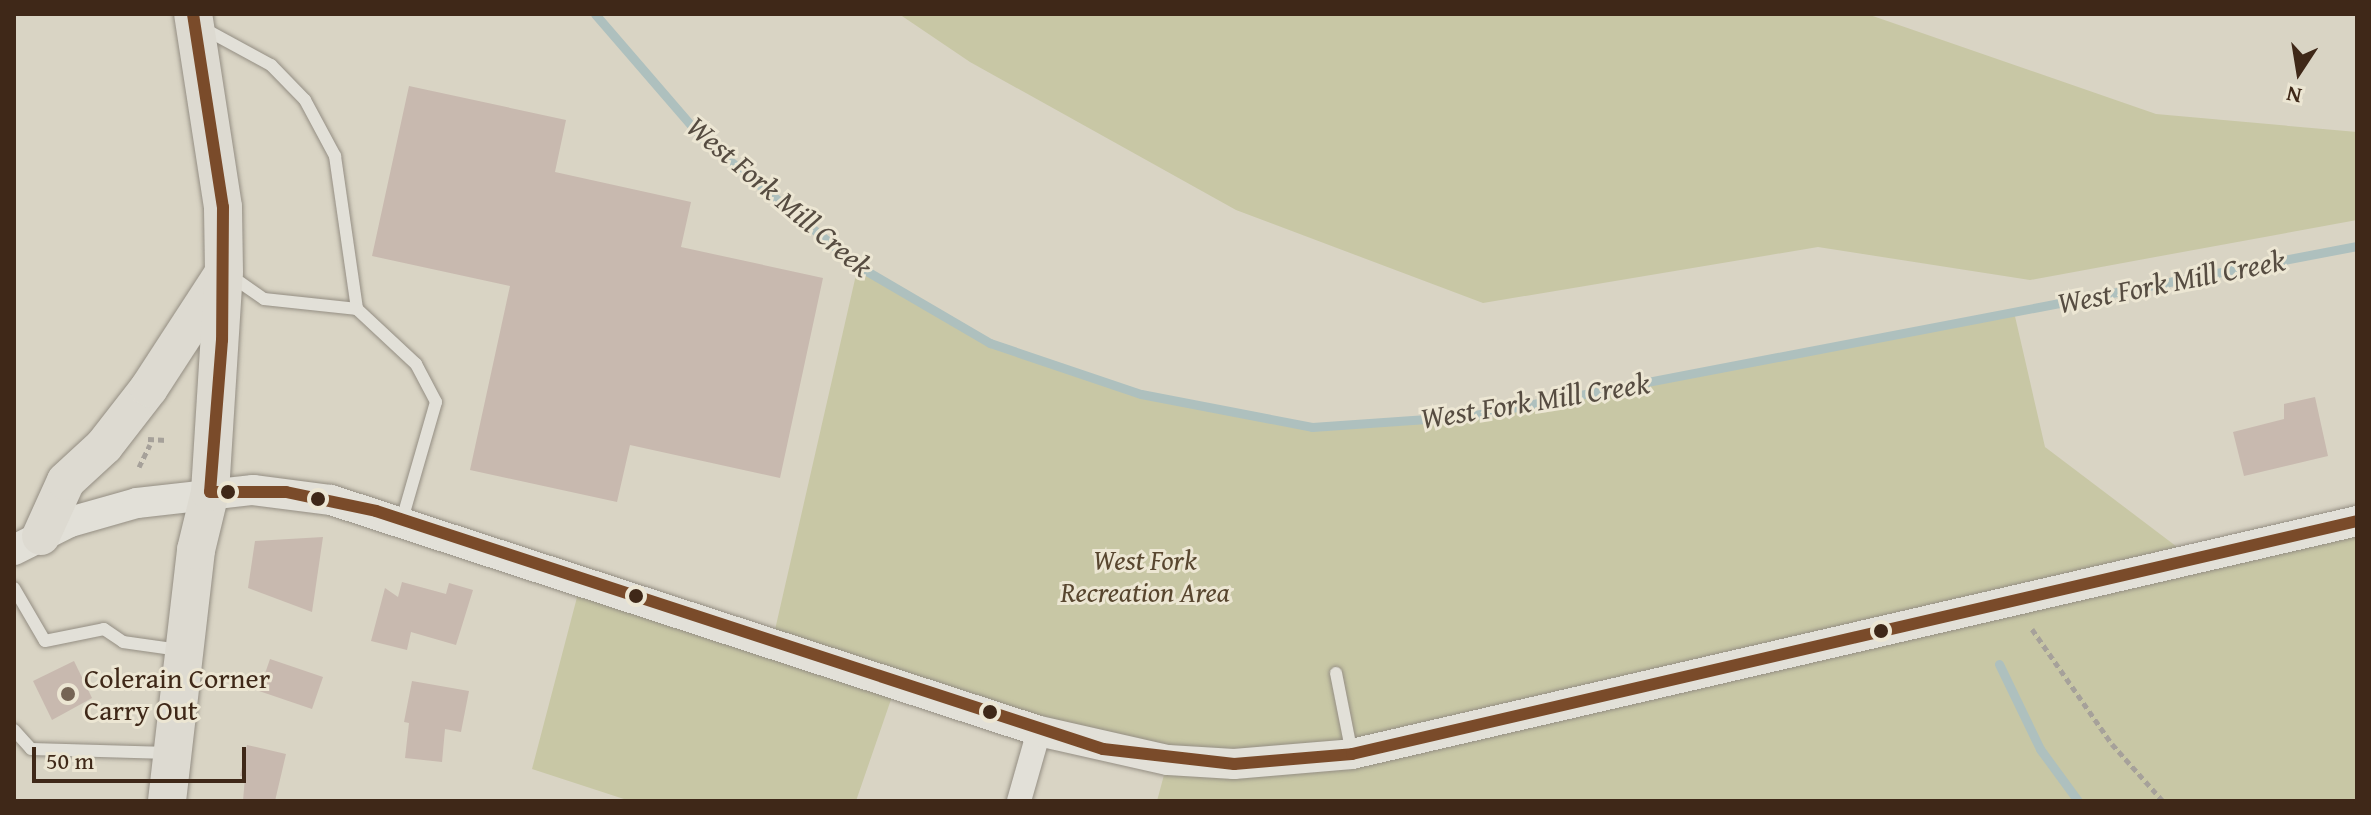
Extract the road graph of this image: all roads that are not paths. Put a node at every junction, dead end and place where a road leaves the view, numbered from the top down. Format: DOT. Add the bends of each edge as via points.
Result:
graph roads {
  1 [pos="199,18"];
  2 [pos="224,272"];
  3 [pos="357,309"];
  4 [pos="210,492"];
  5 [pos="402,520"];
  6 [pos="2357,521"];
  7 [pos="28,543"];
  8 [pos="14,588"];
  9 [pos="187,651"];
  10 [pos="1336,673"];
  11 [pos="14,730"];
  12 [pos="1039,731"];
  13 [pos="172,753"];
  14 [pos="1352,754"];
  15 [pos="167,801"];
  16 [pos="1019,801"];
  1 -- 2 [label="main road" via="223,207"];
  1 -- 3 [label="lane" via="271,65 305,100 335,156"];
  2 -- 3 [label="lane" via="264,299"];
  2 -- 4 [label="main road"];
  2 -- 7 [label="main road" via="149,388 104,446 66,481"];
  3 -- 5 [label="lane" via="416,364 436,402"];
  4 -- 5 [label="street" via="286,492"];
  4 -- 7 [label="street" via="107,509"];
  4 -- 9 [label="main road" via="196,550"];
  5 -- 12 [label="street"];
  6 -- 14 [label="street"];
  8 -- 9 [label="lane" via="45,641 104,629 123,642"];
  9 -- 13 [label="main road"];
  10 -- 14 [label="lane"];
  11 -- 13 [label="lane" via="31,749"];
  12 -- 14 [label="street" via="1103,749 1181,761 1234,764"];
  12 -- 16 [label="street"];
  13 -- 15 [label="main road"];
}
